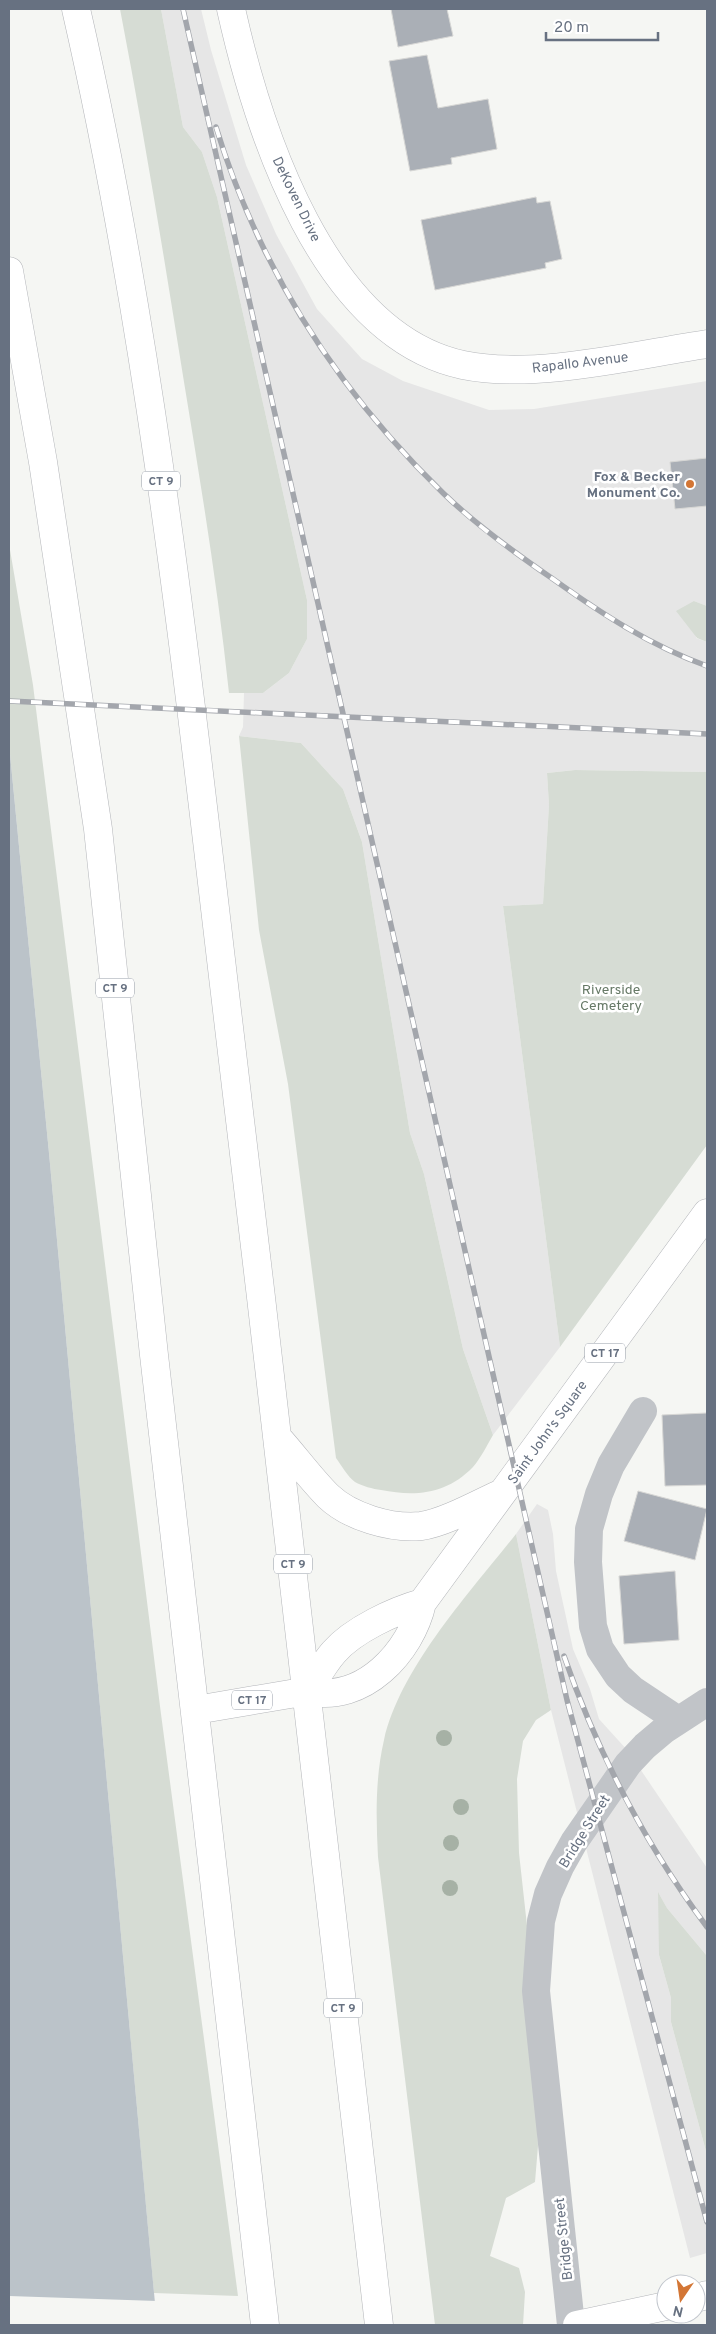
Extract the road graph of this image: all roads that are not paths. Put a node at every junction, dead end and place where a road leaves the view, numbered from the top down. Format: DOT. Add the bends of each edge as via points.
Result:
graph roads {
  1 [pos="76,9"];
  2 [pos="231,9"];
  3 [pos="9,271"];
  4 [pos="707,344"];
  5 [pos="425,351"];
  6 [pos="707,1213"];
  7 [pos="643,1411"];
  8 [pos="278,1438"];
  9 [pos="502,1493"];
  10 [pos="422,1603"];
  11 [pos="308,1691"];
  12 [pos="707,1702"];
  13 [pos="196,1710"];
  14 [pos="678,1720"];
  15 [pos="656,2308"];
  16 [pos="265,2325"];
  17 [pos="379,2325"];
  18 [pos="570,2325"];
  19 [pos="577,2325"];
  1 -- 8 [label="main road, CT 9" via="97,97 124,241 159,464 180,615"];
  2 -- 5 [label="main road, DeKoven Drive" via="243,63 264,127 286,184 314,237 346,287 386,326"];
  3 -- 13 [label="main road, CT 9" via="44,462 98,828"];
  4 -- 5 [label="main road, Rapallo Avenue" via="546,368 501,369 463,365"];
  6 -- 9 [label="main road, Saint John's Square / CT 17"];
  7 -- 14 [label="street" via="611,1465 599,1494 590,1530 588,1562 594,1626 600,1649 618,1676"];
  8 -- 9 [label="main road" via="329,1497 376,1521 421,1526"];
  8 -- 11 [label="main road, CT 9"];
  9 -- 10 [label="main road, Saint John's Square / CT 17"];
  10 -- 11 [label="main road" via="399,1610 344,1642 331,1655"];
  10 -- 11 [label="main road, Saint John's Square / CT 17" via="408,1640 380,1671 360,1684 337,1691"];
  11 -- 13 [label="main road, Saint John's Square / CT 17"];
  11 -- 17 [label="main road, CT 9"];
  12 -- 14 [label="street, Bridge Street"];
  13 -- 16 [label="main road, CT 9"];
  14 -- 18 [label="street, Bridge Street" via="628,1764 574,1842 548,1894 541,1921 536,1991"];
  15 -- 19 [label="main road"];
}
